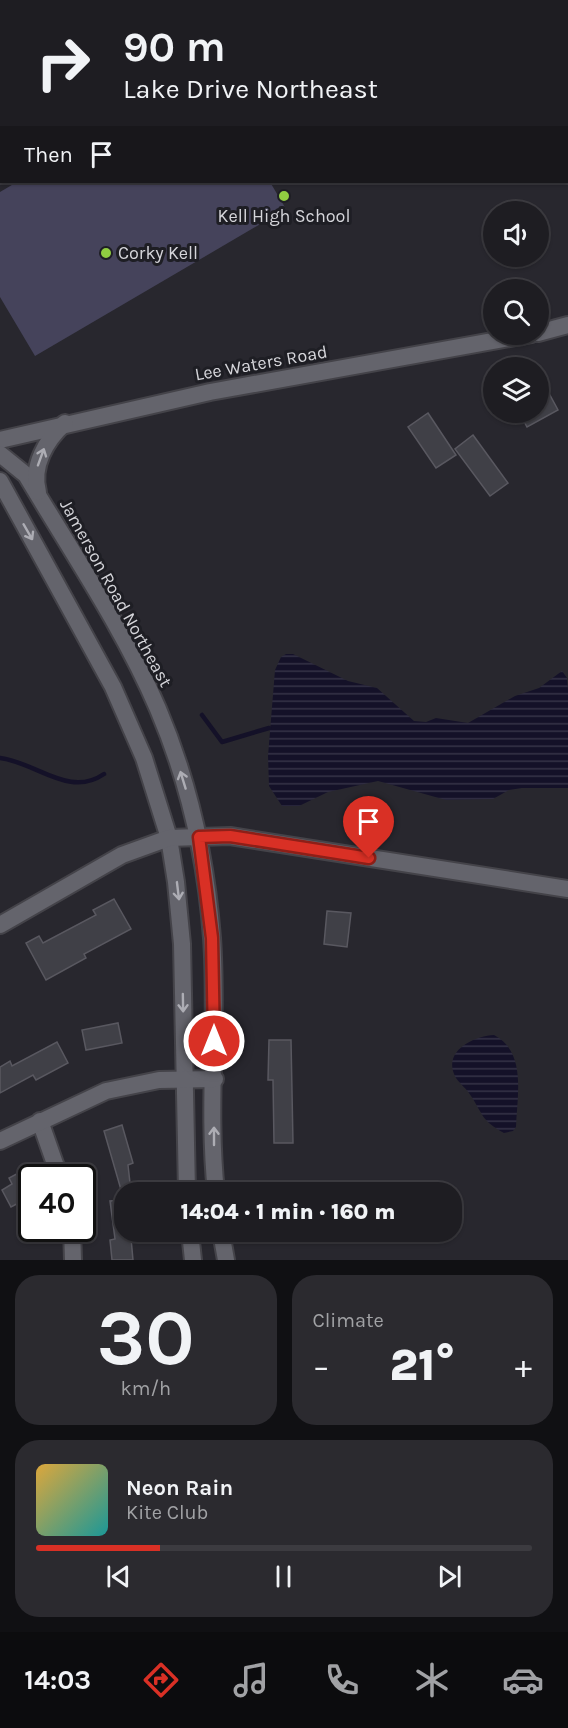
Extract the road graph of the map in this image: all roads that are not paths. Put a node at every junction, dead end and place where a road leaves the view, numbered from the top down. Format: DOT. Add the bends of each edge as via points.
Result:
graph roads {
  1 [pos="568,325"];
  2 [pos="549,330"];
  3 [pos="483,343"];
  4 [pos="65,423"];
  5 [pos="0,440"];
  6 [pos="0,454"];
  7 [pos="0,481"];
  8 [pos="40,499"];
  9 [pos="199,837"];
  10 [pos="169,838"];
  11 [pos="568,889"];
  12 [pos="0,925"];
  13 [pos="184,1079"];
  14 [pos="214,1079"];
  15 [pos="40,1121"];
  16 [pos="0,1141"];
  17 [pos="55,1164"];
  18 [pos="187,1182"];
  19 [pos="216,1182"];
  20 [pos="72,1242"];
  21 [pos="191,1242"];
  22 [pos="223,1242"];
  23 [pos="73,1260"];
  24 [pos="193,1260"];
  25 [pos="226,1260"];
  1 -- 2 [label="street"];
  3 -- 4 [label="street, Lee Waters Road" via="210,392"];
  4 -- 5 [label="street, Lee Waters Road"];
  8 -- 4 [label="street, one-way" via="36,477 41,454"];
  6 -- 8 [label="street, Jamerson Road Northeast" via="26,475"];
  7 -- 10 [label="street, one-way" via="117,695 144,758"];
  9 -- 8 [label="street, Jamerson Road Northeast, one-way" via="176,756 157,708 134,660"];
  9 -- 10 [label="street"];
  9 -- 11 [label="street" via="241,838"];
  9 -- 14 [label="street, Jamerson Road Northeast" via="212,938"];
  10 -- 12 [label="street" via="122,855"];
  10 -- 13 [label="street, one-way" via="181,932"];
  13 -- 14 [label="street"];
  13 -- 15 [label="street" via="106,1091"];
  13 -- 18 [label="street"];
  19 -- 14 [label="street, Jamerson Road Northeast, one-way"];
  15 -- 16 [label="street"];
  15 -- 17 [label="street"];
  20 -- 23 [label="street"];
  21 -- 24 [label="street"];
  22 -- 25 [label="street"];
}
